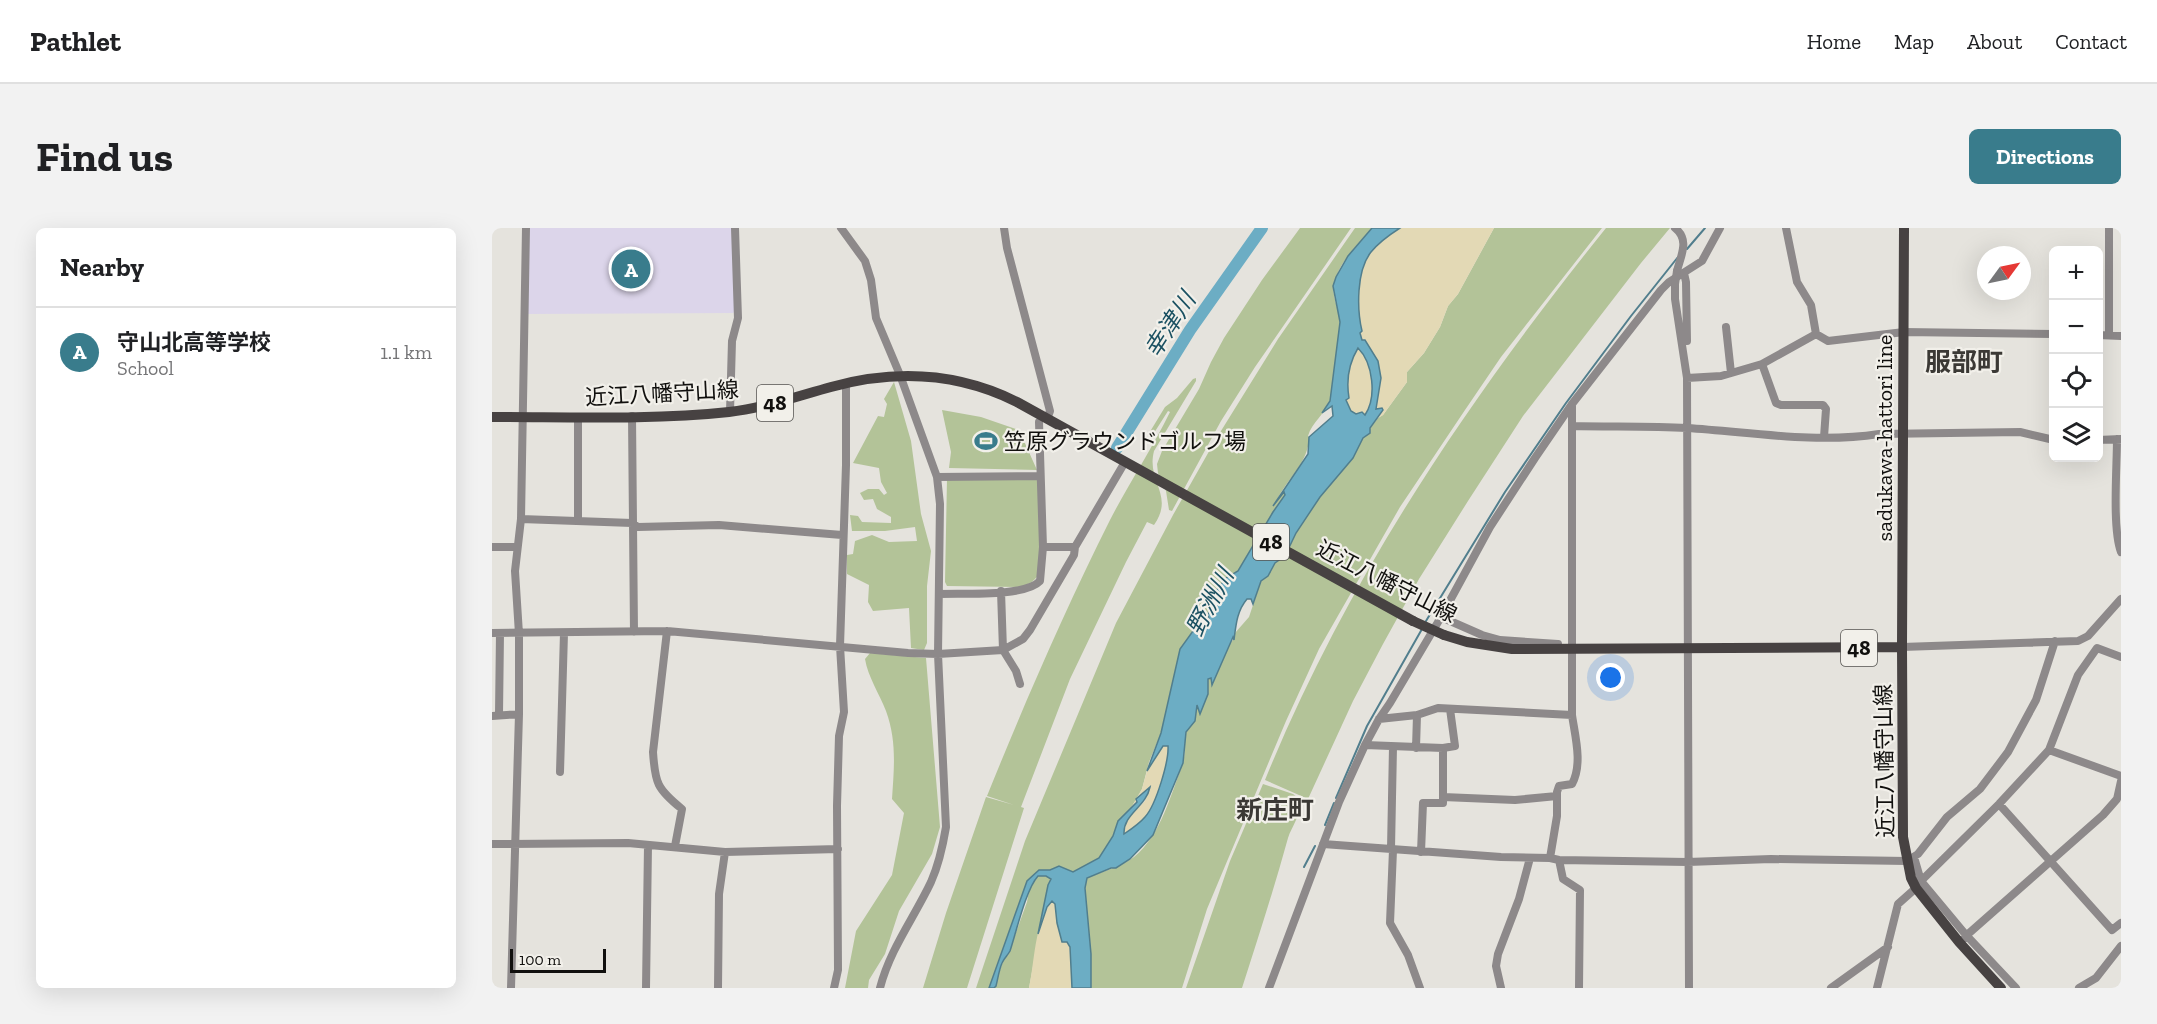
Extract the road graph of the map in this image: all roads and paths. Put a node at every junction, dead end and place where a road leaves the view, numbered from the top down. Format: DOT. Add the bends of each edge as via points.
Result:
graph roads {
  1 [pos="526,228"];
  2 [pos="735,228"];
  3 [pos="842,228"];
  4 [pos="1004,228"];
  5 [pos="1720,228"];
  6 [pos="1786,228"];
  7 [pos="1904,228"];
  8 [pos="2109,228"];
  9 [pos="1676,229"];
  10 [pos="1680,272"];
  11 [pos="1726,327"];
  12 [pos="1904,332"];
  13 [pos="1816,334"];
  14 [pos="2049,334"];
  15 [pos="2103,335"];
  16 [pos="2109,335"];
  17 [pos="2121,336"];
  18 [pos="1684,355"];
  19 [pos="1762,364"];
  20 [pos="1731,373"];
  21 [pos="900,375"];
  22 [pos="1687,378"];
  23 [pos="846,383"];
  24 [pos="1572,404"];
  25 [pos="730,412"];
  26 [pos="632,416"];
  27 [pos="492,417"];
  28 [pos="524,417"];
  29 [pos="578,417"];
  30 [pos="1043,420"];
  31 [pos="1572,426"];
  32 [pos="1687,428"];
  33 [pos="1904,434"];
  34 [pos="1824,437"];
  35 [pos="2049,439"];
  36 [pos="2119,439"];
  37 [pos="2103,440"];
  38 [pos="1125,462"];
  39 [pos="1040,476"];
  40 [pos="937,477"];
  41 [pos="521,519"];
  42 [pos="578,521"];
  43 [pos="632,524"];
  44 [pos="842,535"];
  45 [pos="492,547"];
  46 [pos="517,547"];
  47 [pos="1043,547"];
  48 [pos="1075,547"];
  49 [pos="2121,552"];
  50 [pos="1001,591"];
  51 [pos="939,594"];
  52 [pos="2121,599"];
  53 [pos="1440,617"];
  54 [pos="667,631"];
  55 [pos="634,632"];
  56 [pos="496,633"];
  57 [pos="519,633"];
  58 [pos="564,633"];
  59 [pos="2055,641"];
  60 [pos="840,646"];
  61 [pos="1902,647"];
  62 [pos="1687,648"];
  63 [pos="1572,649"];
  64 [pos="1002,650"];
  65 [pos="938,654"];
  66 [pos="2121,657"];
  67 [pos="1020,684"];
  68 [pos="1450,709"];
  69 [pos="519,714"];
  70 [pos="495,715"];
  71 [pos="1417,715"];
  72 [pos="1572,715"];
  73 [pos="1379,719"];
  74 [pos="1365,745"];
  75 [pos="1393,747"];
  76 [pos="1416,748"];
  77 [pos="1443,748"];
  78 [pos="2049,750"];
  79 [pos="560,772"];
  80 [pos="2121,776"];
  81 [pos="2121,781"];
  82 [pos="1557,796"];
  83 [pos="1443,797"];
  84 [pos="1999,804"];
  85 [pos="514,843"];
  86 [pos="492,844"];
  87 [pos="1323,844"];
  88 [pos="648,845"];
  89 [pos="675,846"];
  90 [pos="838,849"];
  91 [pos="1392,850"];
  92 [pos="725,852"];
  93 [pos="1421,852"];
  94 [pos="1530,858"];
  95 [pos="1550,858"];
  96 [pos="1910,859"];
  97 [pos="1559,860"];
  98 [pos="2050,861"];
  99 [pos="1688,862"];
  100 [pos="1918,885"];
  101 [pos="2121,923"];
  102 [pos="1963,938"];
  103 [pos="2121,946"];
  104 [pos="1888,947"];
  105 [pos="511,988"];
  106 [pos="646,988"];
  107 [pos="718,988"];
  108 [pos="834,988"];
  109 [pos="880,988"];
  110 [pos="1269,988"];
  111 [pos="1420,988"];
  112 [pos="1501,988"];
  113 [pos="1579,988"];
  114 [pos="1689,988"];
  115 [pos="1831,988"];
  116 [pos="1877,988"];
  117 [pos="2001,988"];
  118 [pos="2016,988"];
  119 [pos="2079,988"];
  1 -- 28 [label="street"];
  2 -- 25 [label="street" via="738,318 732,341"];
  3 -- 21 [label="street" via="865,261 876,318"];
  4 -- 30 [label="street" via="1050,411"];
  5 -- 10 [label="street" via="1702,261"];
  6 -- 13 [label="street" via="1797,282 1811,305"];
  7 -- 12 [label="main road, sadukawa-hattori line"];
  8 -- 16 [label="street"];
  9 -- 10 [label="street" via="1684,238"];
  10 -- 18 [label="street, bridge" via="1675,299"];
  10 -- 18 [label="street" via="1686,282"];
  10 -- 24 [label="street" via="1661,290"];
  11 -- 20 [label="street"];
  12 -- 13 [label="street" via="1828,341"];
  12 -- 14 [label="street"];
  12 -- 33 [label="main road, sadukawa-hattori line"];
  13 -- 19 [label="street"];
  15 -- 16 [label="street"];
  16 -- 17 [label="street"];
  18 -- 22 [label="street"];
  19 -- 20 [label="street"];
  19 -- 34 [label="street" via="1776,403 1823,405"];
  20 -- 22 [label="street"];
  21 -- 23 [label="main road, 近江八幡守山線 / 48"];
  21 -- 30 [label="main road, 近江八幡守山線 / 48" via="945,377 982,387"];
  21 -- 40 [label="street"];
  22 -- 32 [label="street"];
  23 -- 25 [label="main road, 近江八幡守山線 / 48"];
  23 -- 44 [label="street"];
  24 -- 31 [label="street"];
  24 -- 53 [label="street" via="1490,526"];
  25 -- 26 [label="main road, 近江八幡守山線 / 48"];
  26 -- 29 [label="main road, 近江八幡守山線 / 48"];
  26 -- 43 [label="street"];
  27 -- 28 [label="main road, 近江八幡守山線 / 48"];
  28 -- 29 [label="main road, 近江八幡守山線 / 48"];
  28 -- 41 [label="street"];
  29 -- 42 [label="street"];
  30 -- 38 [label="main road, 近江八幡守山線 / 48"];
  30 -- 39 [label="street"];
  31 -- 32 [label="street"];
  31 -- 63 [label="street"];
  32 -- 34 [label="street"];
  32 -- 62 [label="street"];
  33 -- 34 [label="street"];
  33 -- 35 [label="street" via="2020,432"];
  33 -- 61 [label="main road, sadukawa-hattori line"];
  36 -- 37 [label="street"];
  36 -- 49 [label="street" via="2116,504"];
  38 -- 48 [label="street"];
  38 -- 63 [label="main road, 近江八幡守山線 / 48, bridge" via="1444,635 1512,649"];
  39 -- 40 [label="street"];
  39 -- 47 [label="street"];
  40 -- 51 [label="street"];
  41 -- 42 [label="street"];
  41 -- 46 [label="street"];
  42 -- 43 [label="street"];
  43 -- 44 [label="street" via="719,525"];
  43 -- 55 [label="street"];
  44 -- 60 [label="street"];
  45 -- 46 [label="street"];
  46 -- 57 [label="street"];
  47 -- 48 [label="street"];
  47 -- 50 [label="street" via="1040,581 1030,588"];
  48 -- 64 [label="street" via="1030,630 1023,639"];
  50 -- 51 [label="street"];
  50 -- 64 [label="street"];
  51 -- 65 [label="street"];
  52 -- 59 [label="street" via="2088,636 2078,641"];
  53 -- 63 [label="street" via="1500,640 1562,644"];
  53 -- 73 [label="street"];
  54 -- 55 [label="street"];
  54 -- 60 [label="street"];
  54 -- 89 [label="street" via="652,752 659,787 682,809"];
  55 -- 58 [label="street"];
  56 -- 57 [label="street"];
  56 -- 70 [label="street"];
  57 -- 58 [label="street"];
  57 -- 69 [label="street"];
  58 -- 79 [label="street"];
  59 -- 61 [label="street"];
  59 -- 96 [label="street" via="2036,700 2008,752 1980,789 1947,817"];
  60 -- 65 [label="street"];
  60 -- 90 [label="street" via="844,712 839,736"];
  61 -- 62 [label="main road, 近江八幡守山線 / 48"];
  61 -- 96 [label="main road, 近江八幡守山線 / 48" via="1903,837"];
  62 -- 63 [label="main road, 近江八幡守山線 / 48"];
  62 -- 99 [label="street"];
  63 -- 72 [label="street"];
  64 -- 65 [label="street"];
  64 -- 67 [label="street"];
  65 -- 109 [label="street" via="945,835 931,881 895,948"];
  66 -- 78 [label="street" via="2097,648 2078,675"];
  68 -- 71 [label="street" via="1438,708"];
  68 -- 72 [label="street"];
  68 -- 77 [label="street" via="1455,746"];
  69 -- 70 [label="street"];
  69 -- 85 [label="street"];
  71 -- 73 [label="street"];
  71 -- 76 [label="street"];
  72 -- 82 [label="street" via="1577,746 1575,780 1559,786"];
  73 -- 74 [label="street"];
  74 -- 75 [label="street"];
  74 -- 87 [label="street"];
  75 -- 76 [label="street"];
  75 -- 91 [label="street"];
  76 -- 77 [label="street"];
  77 -- 83 [label="street"];
  78 -- 80 [label="street"];
  78 -- 84 [label="street"];
  81 -- 98 [label="street" via="2117,799 2103,815"];
  82 -- 83 [label="street" via="1515,800"];
  82 -- 95 [label="street"];
  83 -- 93 [label="street" via="1443,803 1423,803"];
  84 -- 98 [label="street"];
  84 -- 100 [label="street"];
  85 -- 86 [label="street"];
  85 -- 88 [label="street"];
  85 -- 105 [label="street"];
  87 -- 91 [label="street"];
  87 -- 110 [label="street"];
  88 -- 89 [label="street"];
  88 -- 106 [label="street"];
  89 -- 92 [label="street"];
  90 -- 92 [label="street"];
  90 -- 108 [label="street" via="838,970"];
  91 -- 93 [label="street"];
  91 -- 111 [label="street" via="1390,923"];
  92 -- 107 [label="street" via="719,894"];
  93 -- 94 [label="street"];
  94 -- 95 [label="street"];
  94 -- 112 [label="street" via="1498,954 1496,966"];
  95 -- 97 [label="street"];
  96 -- 99 [label="street"];
  96 -- 100 [label="main road, 近江八幡守山線 / 48" via="1911,878"];
  97 -- 99 [label="street"];
  97 -- 113 [label="street" via="1563,879 1580,890"];
  98 -- 101 [label="street" via="2112,930"];
  98 -- 102 [label="street"];
  99 -- 114 [label="street"];
  100 -- 102 [label="main road, 近江八幡守山線 / 48"];
  100 -- 104 [label="street" via="1898,904"];
  102 -- 117 [label="main road, 近江八幡守山線 / 48"];
  102 -- 118 [label="street"];
  103 -- 119 [label="street" via="2096,978"];
  104 -- 115 [label="street"];
  104 -- 116 [label="street"];
}
